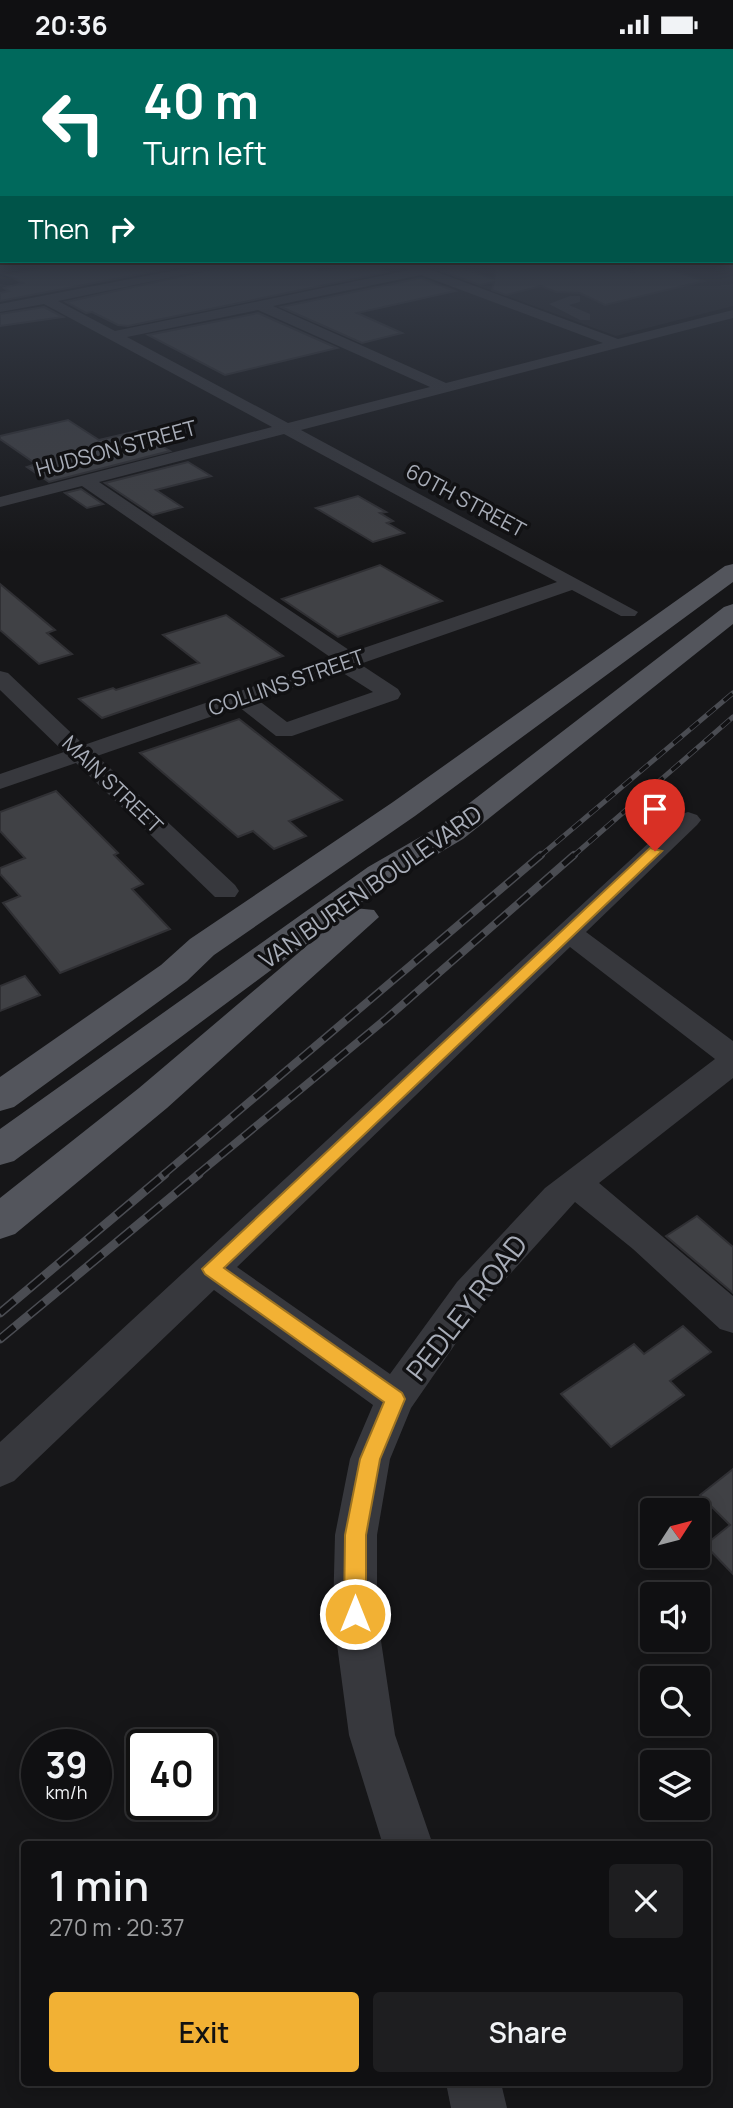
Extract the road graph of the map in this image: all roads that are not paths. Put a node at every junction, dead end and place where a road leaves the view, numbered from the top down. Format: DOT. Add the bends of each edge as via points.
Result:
graph roads {
  1 [pos="158,361"];
  2 [pos="386,361"];
  3 [pos="549,361"];
  4 [pos="444,387"];
  5 [pos="282,428"];
  6 [pos="84,480"];
  7 [pos="0,502"];
  8 [pos="733,571"];
  9 [pos="572,583"];
  10 [pos="628,612"];
  11 [pos="733,612"];
  12 [pos="346,661"];
  13 [pos="0,678"];
  14 [pos="242,698"];
  15 [pos="82,753"];
  16 [pos="0,782"];
  17 [pos="688,820"];
  18 [pos="452,832"];
  19 [pos="225,891"];
  20 [pos="568,932"];
  21 [pos="202,947"];
  22 [pos="733,1057"];
  23 [pos="733,1062"];
  24 [pos="0,1075"];
  25 [pos="0,1097"];
  26 [pos="0,1150"];
  27 [pos="575,1183"];
  28 [pos="0,1222"];
  29 [pos="212,1269"];
  30 [pos="733,1318"];
  31 [pos="395,1399"];
  32 [pos="0,1468"];
  33 [pos="407,1841"];
  34 [pos="474,2086"];
  35 [pos="478,2108"];
  1 -- 5 [label="street, 60TH STREET"];
  2 -- 4 [label="street"];
  3 -- 4 [label="street, HUDSON STREET"];
  4 -- 5 [label="street, HUDSON STREET"];
  5 -- 6 [label="street, HUDSON STREET"];
  5 -- 9 [label="street, 60TH STREET"];
  6 -- 7 [label="street, HUDSON STREET"];
  6 -- 12 [label="street"];
  8 -- 21 [label="main road, VAN BUREN BOULEVARD" via="404,809"];
  9 -- 10 [label="street, 60TH STREET"];
  9 -- 12 [label="street, COLLINS STREET"];
  11 -- 18 [label="main road, VAN BUREN BOULEVARD"];
  12 -- 14 [label="street, COLLINS STREET"];
  12 -- 14 [label="street" via="390,694 285,731"];
  13 -- 15 [label="street, MAIN STREET"];
  14 -- 15 [label="street, COLLINS STREET"];
  15 -- 16 [label="street, COLLINS STREET"];
  15 -- 19 [label="street, MAIN STREET"];
  17 -- 20 [label="street"];
  18 -- 26 [label="main road, VAN BUREN BOULEVARD" via="380,874"];
  18 -- 28 [label="main road" via="403,885"];
  20 -- 22 [label="street"];
  20 -- 29 [label="street"];
  21 -- 24 [label="main road" via="158,965"];
  21 -- 25 [label="main road, VAN BUREN BOULEVARD" via="174,973"];
  23 -- 27 [label="street, PEDLEY ROAD"];
  27 -- 30 [label="street"];
  27 -- 31 [label="street, PEDLEY ROAD" via="470,1293"];
  29 -- 31 [label="street"];
  29 -- 32 [label="street"];
  31 -- 33 [label="street, PEDLEY ROAD" via="370,1459 356,1535 355,1614 372,1735"];
  34 -- 35 [label="street"];
}
